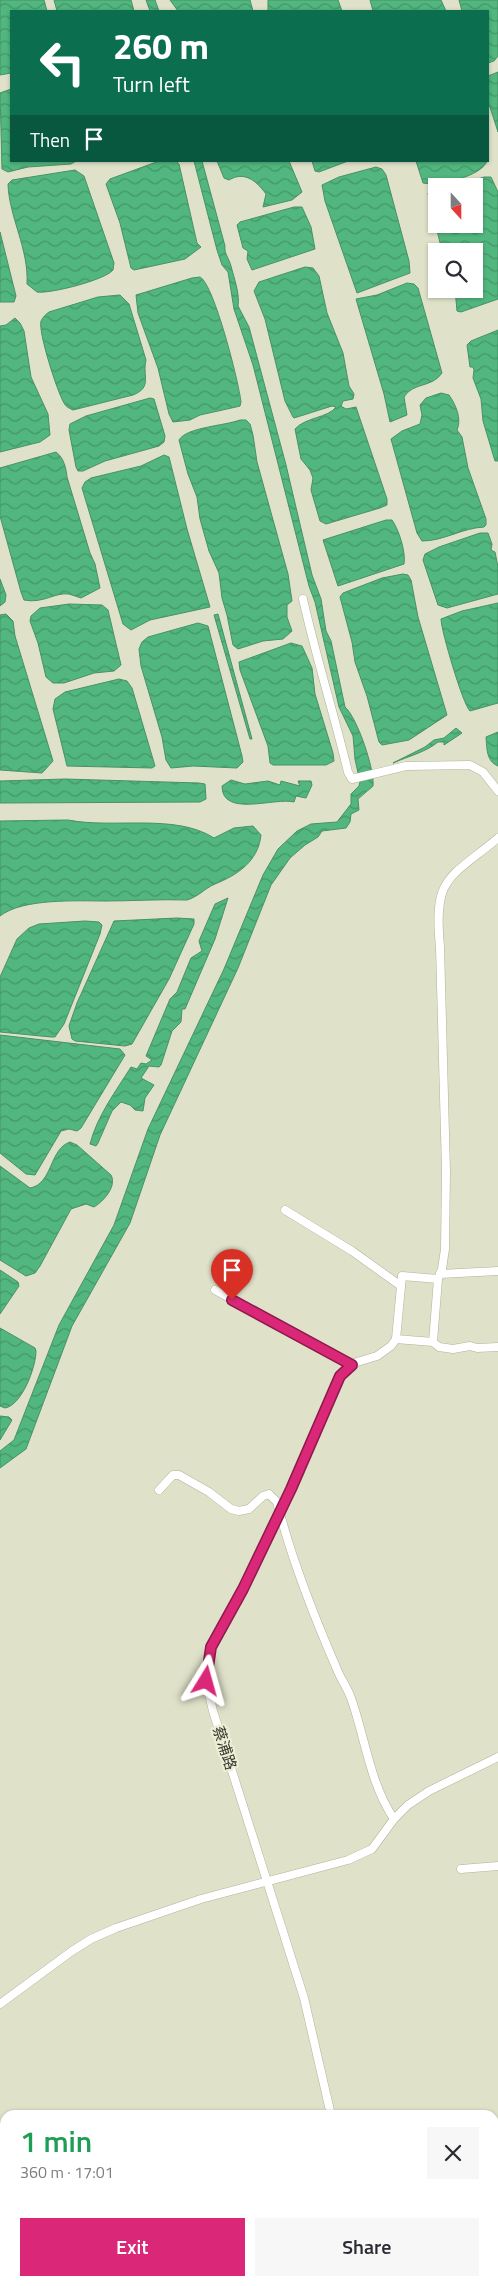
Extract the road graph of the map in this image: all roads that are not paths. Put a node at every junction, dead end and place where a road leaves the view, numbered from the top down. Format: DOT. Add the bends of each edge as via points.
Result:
graph roads {
  1 [pos="303,599"];
  2 [pos="498,790"];
  3 [pos="498,838"];
  4 [pos="285,1210"];
  5 [pos="498,1271"];
  6 [pos="439,1276"];
  7 [pos="401,1286"];
  8 [pos="215,1290"];
  9 [pos="396,1339"];
  10 [pos="432,1342"];
  11 [pos="498,1347"];
  12 [pos="352,1365"];
  13 [pos="159,1490"];
  14 [pos="280,1513"];
  15 [pos="498,1757"];
  16 [pos="394,1820"];
  17 [pos="498,1866"];
  18 [pos="461,1869"];
  19 [pos="267,1882"];
  20 [pos="0,2004"];
  21 [pos="330,2110"];
  1 -- 2 [label="street" via="352,779 406,766 470,765 484,772"];
  3 -- 6 [label="street" via="452,874 441,893 437,916 446,1171 445,1248"];
  4 -- 7 [label="street"];
  5 -- 6 [label="street"];
  6 -- 7 [label="street" via="402,1276"];
  6 -- 10 [label="street"];
  7 -- 9 [label="street"];
  8 -- 12 [label="street"];
  9 -- 10 [label="street"];
  9 -- 12 [label="street" via="377,1356"];
  10 -- 11 [label="street" via="439,1347 454,1349"];
  12 -- 14 [label="street, 蔡浦路" via="340,1376"];
  13 -- 14 [label="street" via="179,1474 231,1510 249,1508 270,1494"];
  14 -- 16 [label="street" via="336,1668 351,1696 380,1791"];
  14 -- 19 [label="street, 蔡浦路" via="211,1647 206,1681"];
  15 -- 16 [label="street" via="429,1791 408,1805"];
  16 -- 19 [label="street" via="372,1849 348,1860"];
  17 -- 18 [label="street"];
  19 -- 20 [label="street" via="201,1899 91,1939"];
  19 -- 21 [label="street, 蔡浦路" via="304,1998"];
}
